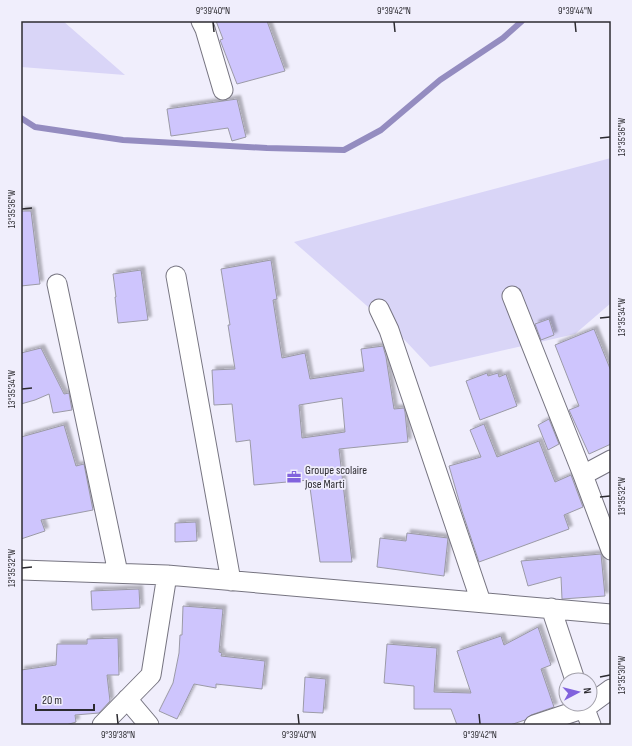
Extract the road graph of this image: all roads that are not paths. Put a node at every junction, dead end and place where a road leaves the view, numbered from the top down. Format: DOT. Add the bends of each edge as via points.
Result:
graph roads {
  1 [pos="201,21"];
  2 [pos="223,90"];
  3 [pos="176,276"];
  4 [pos="57,284"];
  5 [pos="512,296"];
  6 [pos="379,309"];
  7 [pos="611,460"];
  8 [pos="583,475"];
  9 [pos="611,550"];
  10 [pos="21,570"];
  11 [pos="118,573"];
  12 [pos="167,575"];
  13 [pos="231,581"];
  14 [pos="481,602"];
  15 [pos="551,608"];
  16 [pos="611,614"];
  17 [pos="572,672"];
  18 [pos="611,689"];
  19 [pos="127,699"];
  20 [pos="598,701"];
  21 [pos="586,712"];
  22 [pos="102,725"];
  23 [pos="149,725"];
  24 [pos="534,725"];
  1 -- 2 [label="street"];
  3 -- 13 [label="street"];
  4 -- 11 [label="street"];
  5 -- 8 [label="street"];
  6 -- 14 [label="street" via="389,330"];
  7 -- 8 [label="street"];
  8 -- 9 [label="street"];
  10 -- 11 [label="street"];
  11 -- 12 [label="street"];
  12 -- 13 [label="street"];
  12 -- 19 [label="street" via="151,675"];
  13 -- 14 [label="street"];
  14 -- 15 [label="street"];
  15 -- 16 [label="street"];
  15 -- 17 [label="street"];
  18 -- 20 [label="street"];
  19 -- 22 [label="street"];
  19 -- 23 [label="street"];
  21 -- 24 [label="street"];
}
